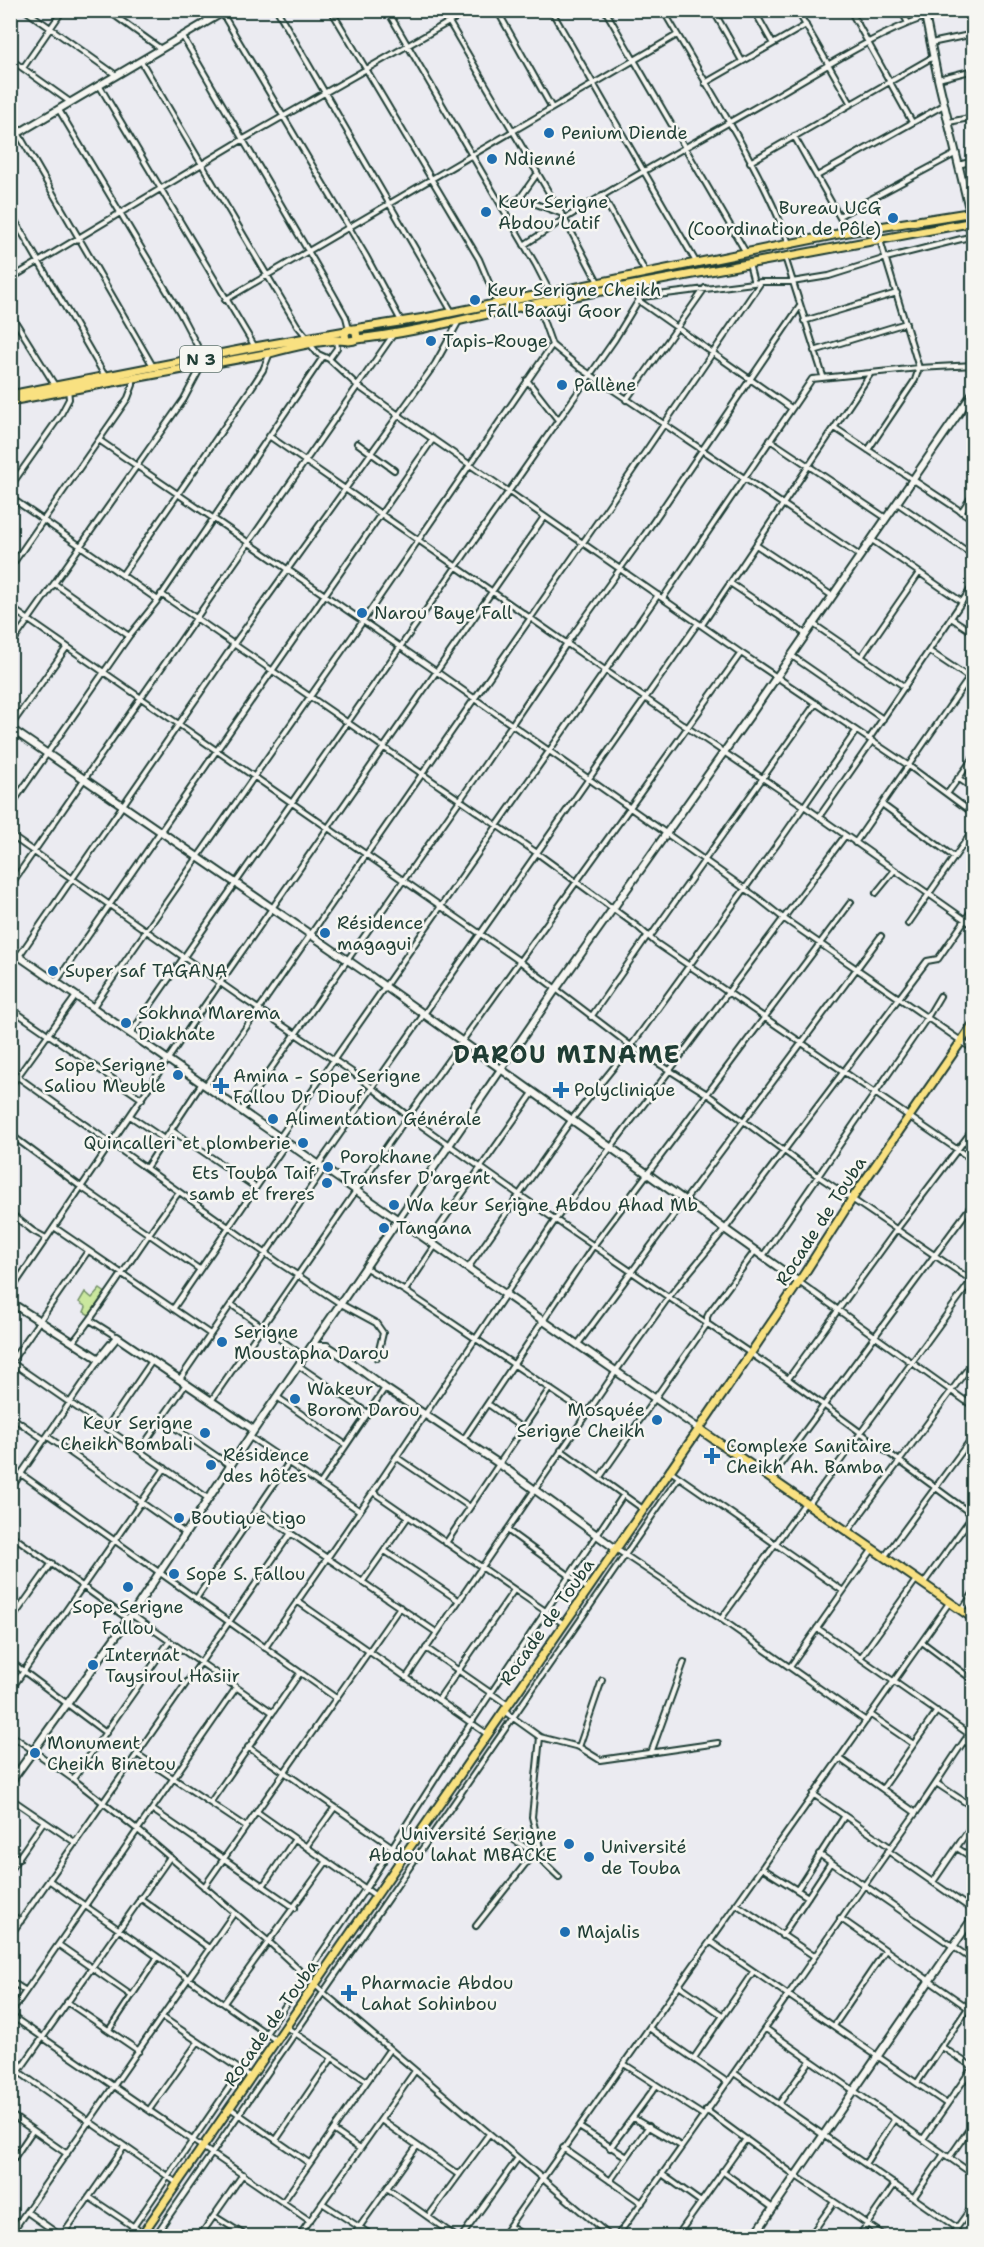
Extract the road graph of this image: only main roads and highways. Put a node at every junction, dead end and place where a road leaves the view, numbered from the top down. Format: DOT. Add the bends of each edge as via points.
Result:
graph roads {
  1 [pos="972,212"];
  2 [pos="973,222"];
  3 [pos="349,332"];
  4 [pos="309,341"];
  5 [pos="203,362"];
  6 [pos="68,387"];
  7 [pos="57,388"];
  8 [pos="10,395"];
  9 [pos="10,401"];
  10 [pos="974,1023"];
  11 [pos="699,1429"];
  12 [pos="974,1619"];
  13 [pos="144,2232"];
  1 -- 3 [label="main road, N 3" via="745,251"];
  2 -- 3 [label="main road" via="537,303 352,342"];
  3 -- 4 [label="main road, N 3"];
  3 -- 4 [label="main road, N 3" via="336,340"];
  4 -- 5 [label="main road, N 3" via="270,353"];
  4 -- 5 [label="main road, N 3" via="255,347"];
  5 -- 6 [label="main road, N 3"];
  5 -- 6 [label="main road, N 3" via="154,368"];
  6 -- 7 [label="main road, N 3"];
  7 -- 8 [label="main road, N 3"];
  7 -- 9 [label="main road, N 3"];
  10 -- 11 [label="main road, Rocade de Touba"];
  11 -- 12 [label="main road"];
  11 -- 13 [label="main road, Rocade de Touba"];
}
